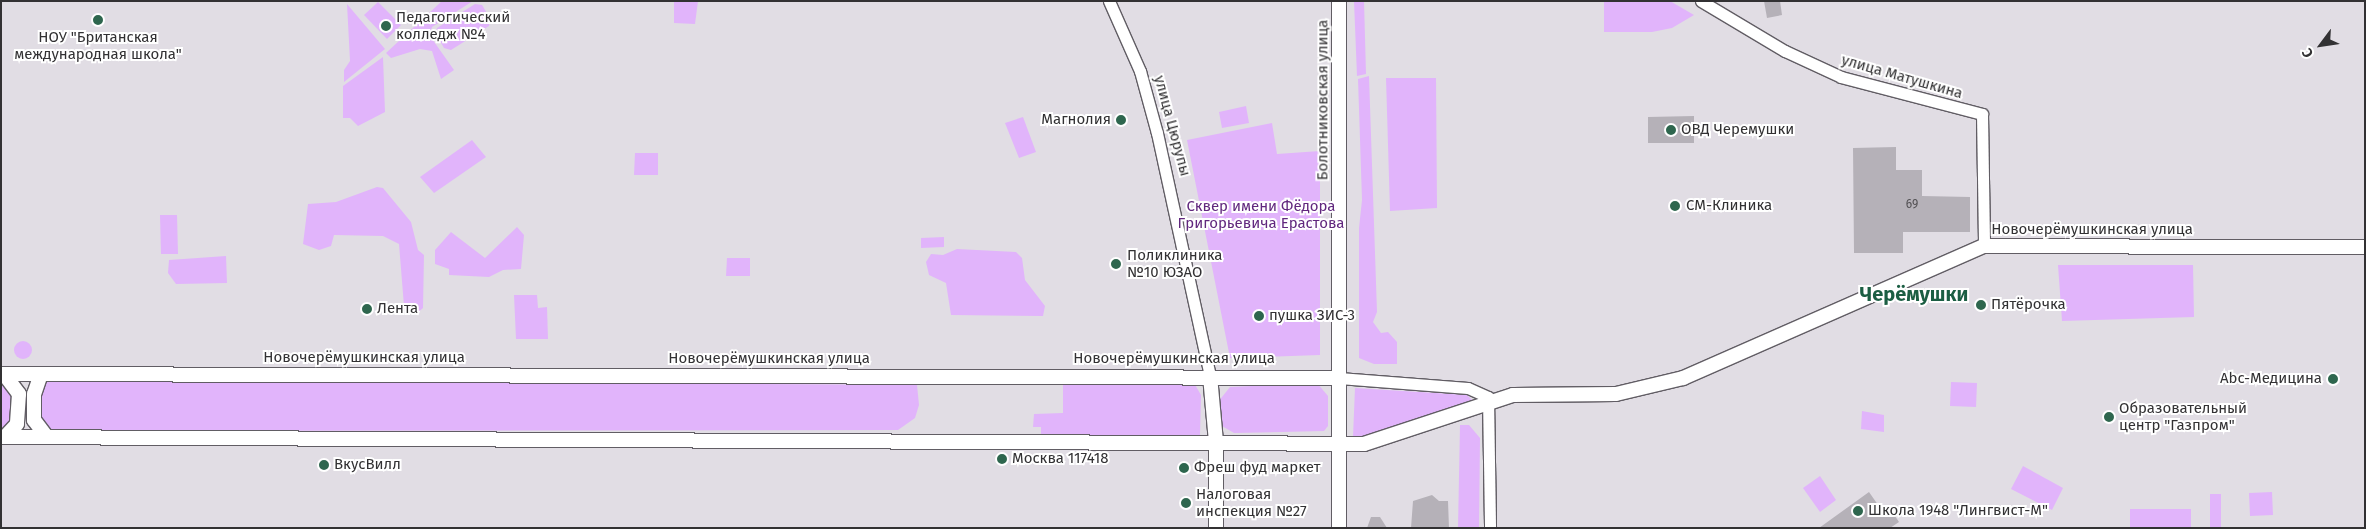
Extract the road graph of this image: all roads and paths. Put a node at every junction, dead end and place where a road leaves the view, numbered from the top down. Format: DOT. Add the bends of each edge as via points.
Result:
graph roads {
  1 [pos="1109,1"];
  2 [pos="1339,1"];
  3 [pos="1701,1"];
  4 [pos="1984,246"];
  5 [pos="2365,247"];
  6 [pos="3,374"];
  7 [pos="41,374"];
  8 [pos="1210,376"];
  9 [pos="1340,378"];
  10 [pos="1490,403"];
  11 [pos="4,437"];
  12 [pos="47,437"];
  13 [pos="1216,442"];
  14 [pos="1340,444"];
  15 [pos="1216,528"];
  16 [pos="1339,528"];
  17 [pos="1490,528"];
  1 -- 8 [label="street, улица Цюрупы" via="1140,71 1158,133"];
  2 -- 9 [label="street, Болотниковская улица"];
  3 -- 4 [label="street, улица Матушкина" via="1785,51 1832,73 1867,86 1982,114"];
  4 -- 5 [label="street, Новочерёмушкинская улица"];
  4 -- 10 [label="street, Новочерёмушкинская улица" via="1683,378 1629,393 1513,395"];
  6 -- 7 [label="street, Новочерёмушкинская улица"];
  6 -- 11 [label="street, Новочерёмушкинская улица" via="19,394 17,424"];
  7 -- 8 [label="street, Новочерёмушкинская улица"];
  7 -- 12 [label="street" via="34,394 34,420"];
  8 -- 9 [label="street, Новочерёмушкинская улица"];
  8 -- 13 [label="street, улица Цюрупы"];
  9 -- 10 [label="street, Новочерёмушкинская улица" via="1474,388"];
  9 -- 14 [label="street, Болотниковская улица"];
  10 -- 14 [label="street, Новочерёмушкинская улица" via="1371,442"];
  10 -- 17 [label="street"];
  11 -- 12 [label="street, Новочерёмушкинская улица"];
  12 -- 13 [label="street, Новочерёмушкинская улица"];
  13 -- 14 [label="street, Новочерёмушкинская улица"];
  13 -- 15 [label="street, улица Цюрупы"];
  14 -- 16 [label="street, Болотниковская улица"];
}
